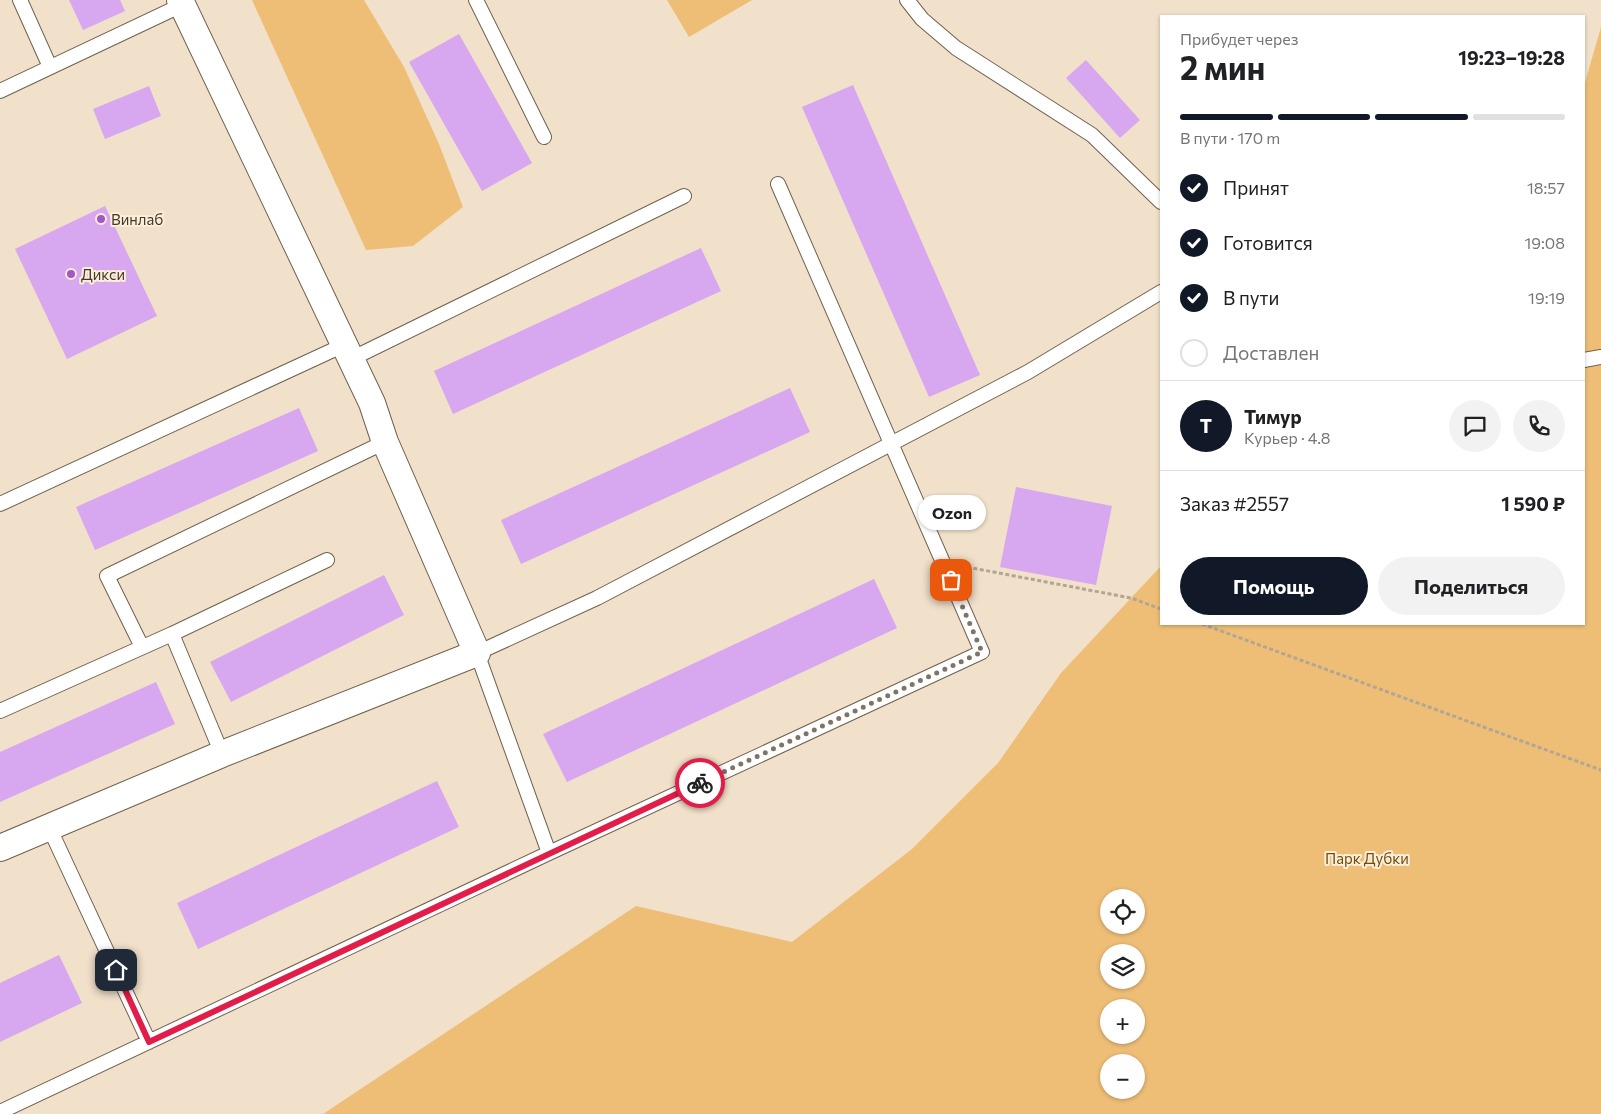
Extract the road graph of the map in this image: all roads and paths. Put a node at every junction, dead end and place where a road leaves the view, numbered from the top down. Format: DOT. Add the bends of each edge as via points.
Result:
graph roads {
  1 [pos="20,0"];
  2 [pos="476,0"];
  3 [pos="907,0"];
  4 [pos="181,2"];
  5 [pos="50,67"];
  6 [pos="0,91"];
  7 [pos="544,137"];
  8 [pos="778,184"];
  9 [pos="684,196"];
  10 [pos="1160,201"];
  11 [pos="1160,293"];
  12 [pos="347,352"];
  13 [pos="1601,358"];
  14 [pos="1585,360"];
  15 [pos="385,442"];
  16 [pos="892,444"];
  17 [pos="0,504"];
  18 [pos="327,560"];
  19 [pos="943,562"];
  20 [pos="1160,609"];
  21 [pos="1205,625"];
  22 [pos="172,634"];
  23 [pos="142,647"];
  24 [pos="477,653"];
  25 [pos="0,711"];
  26 [pos="222,754"];
  27 [pos="1601,770"];
  28 [pos="50,827"];
  29 [pos="0,848"];
  30 [pos="549,853"];
  31 [pos="149,1042"];
  32 [pos="0,1112"];
  1 -- 5 [label="lane"];
  2 -- 7 [label="lane"];
  3 -- 10 [label="lane" via="922,19 956,48 1092,135"];
  4 -- 5 [label="lane"];
  4 -- 12 [label="street"];
  5 -- 6 [label="lane"];
  8 -- 16 [label="lane"];
  9 -- 12 [label="lane"];
  11 -- 16 [label="lane" via="1028,372"];
  12 -- 15 [label="street" via="372,403"];
  12 -- 17 [label="lane"];
  13 -- 14 [label="lane"];
  15 -- 23 [label="lane" via="108,576"];
  15 -- 24 [label="street"];
  16 -- 19 [label="lane"];
  16 -- 24 [label="lane" via="597,598"];
  18 -- 22 [label="lane"];
  19 -- 20 [label="path" via="1131,598"];
  19 -- 30 [label="lane" via="982,652"];
  21 -- 27 [label="path"];
  22 -- 23 [label="lane"];
  22 -- 26 [label="lane"];
  23 -- 25 [label="lane"];
  24 -- 26 [label="street"];
  24 -- 30 [label="lane"];
  26 -- 28 [label="street"];
  28 -- 29 [label="street"];
  28 -- 31 [label="lane"];
  30 -- 31 [label="lane"];
  31 -- 32 [label="lane"];
}
